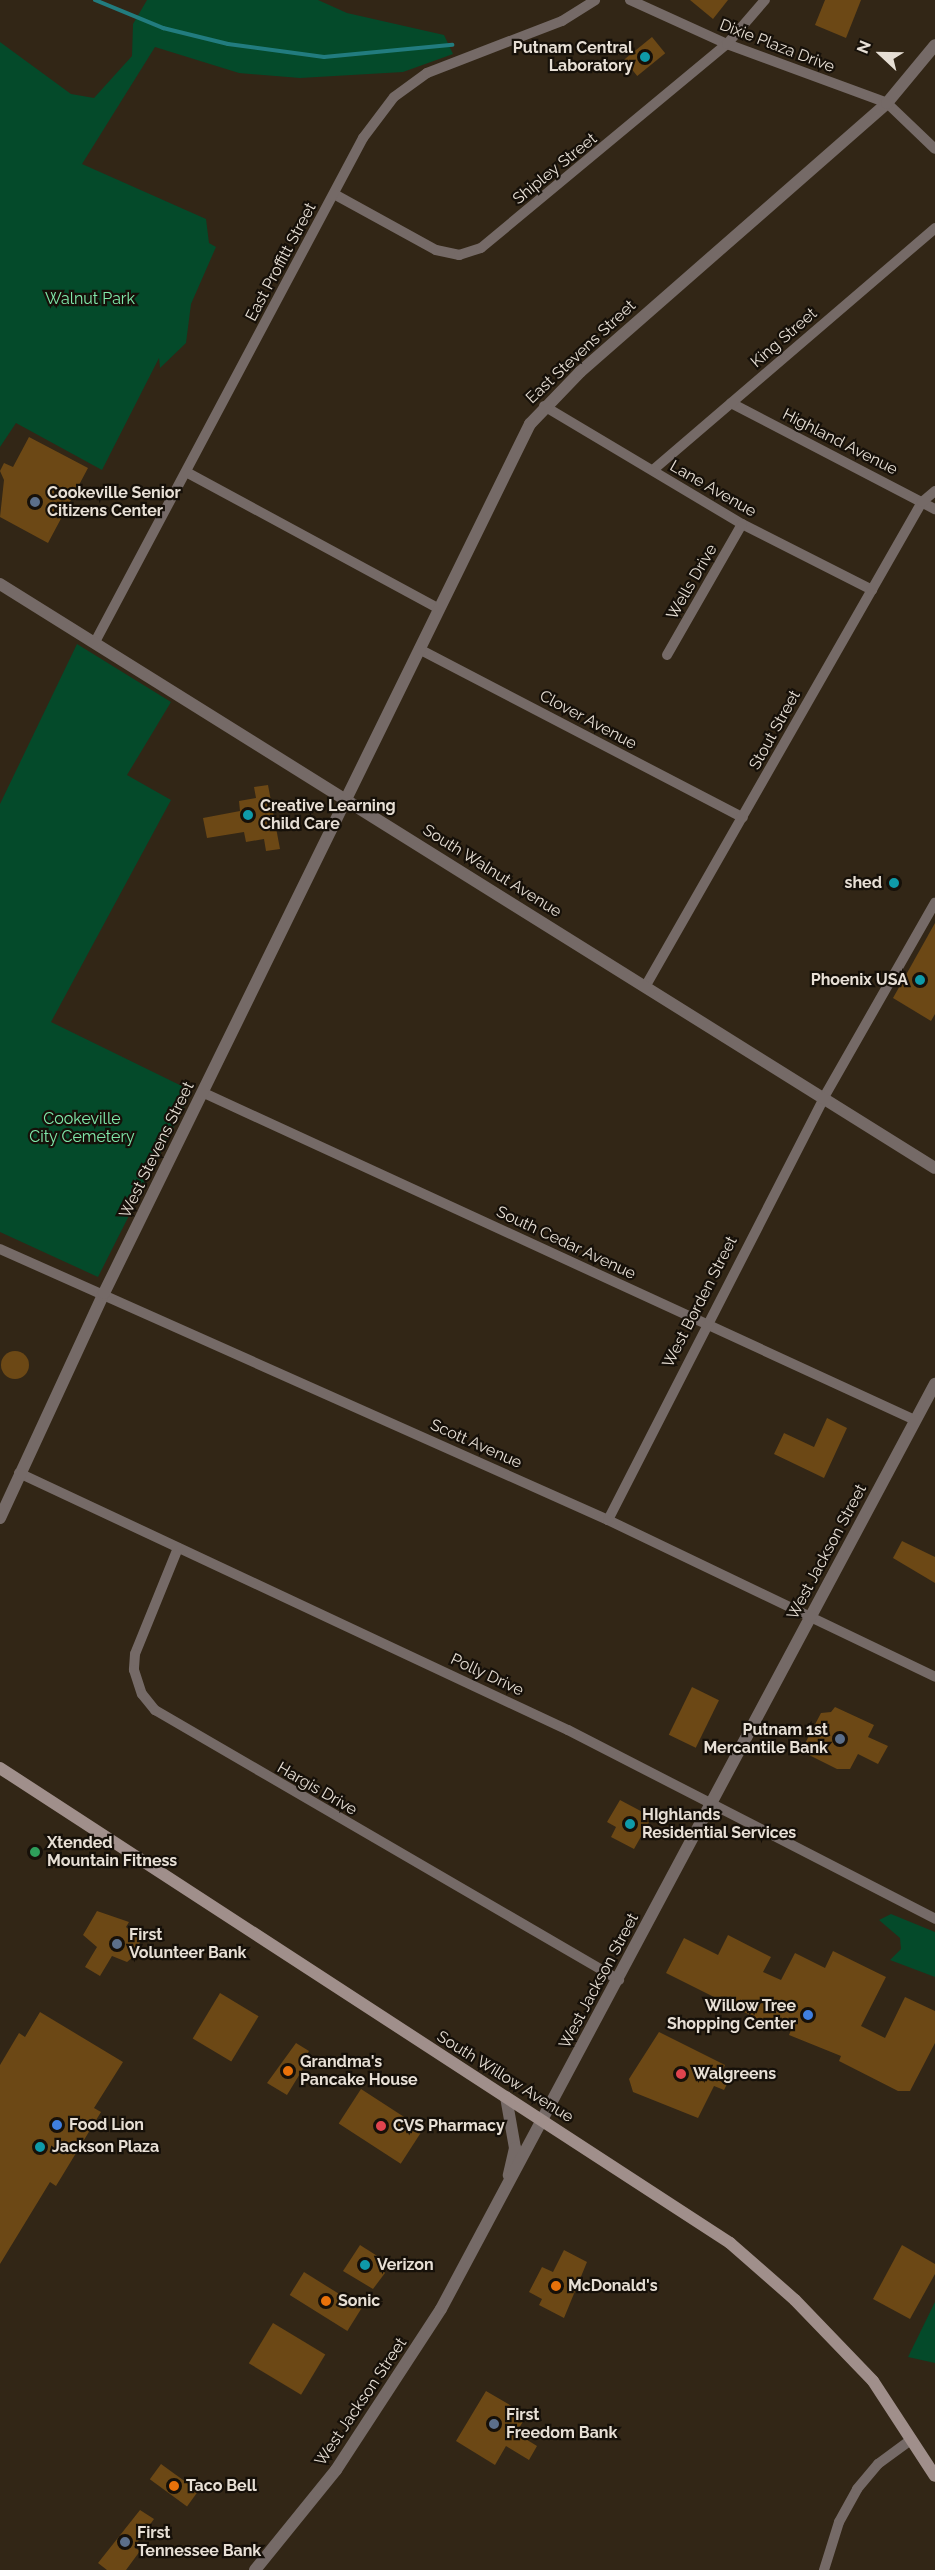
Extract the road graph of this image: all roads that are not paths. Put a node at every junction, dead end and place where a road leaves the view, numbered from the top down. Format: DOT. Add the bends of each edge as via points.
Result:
graph roads {
  1 [pos="595,0"];
  2 [pos="630,0"];
  3 [pos="765,0"];
  4 [pos="727,44"];
  5 [pos="935,45"];
  6 [pos="887,103"];
  7 [pos="935,149"];
  8 [pos="334,194"];
  9 [pos="935,228"];
  10 [pos="731,403"];
  11 [pos="544,406"];
  12 [pos="653,470"];
  13 [pos="188,473"];
  14 [pos="935,491"];
  15 [pos="922,502"];
  16 [pos="935,509"];
  17 [pos="742,524"];
  18 [pos="0,584"];
  19 [pos="872,590"];
  20 [pos="438,608"];
  21 [pos="95,642"];
  22 [pos="419,649"];
  23 [pos="667,655"];
  24 [pos="347,800"];
  25 [pos="743,818"];
  26 [pos="935,903"];
  27 [pos="645,987"];
  28 [pos="204,1093"];
  29 [pos="822,1099"];
  30 [pos="935,1168"];
  31 [pos="0,1249"];
  32 [pos="104,1293"];
  33 [pos="705,1323"];
  34 [pos="935,1384"];
  35 [pos="915,1420"];
  36 [pos="19,1473"];
  37 [pos="0,1518"];
  38 [pos="608,1520"];
  39 [pos="178,1548"];
  40 [pos="811,1619"];
  41 [pos="935,1677"];
  42 [pos="0,1768"];
  43 [pos="711,1804"];
  44 [pos="935,1919"];
  45 [pos="619,1980"];
  46 [pos="506,2097"];
  47 [pos="543,2120"];
  48 [pos="506,2189"];
  49 [pos="912,2439"];
  50 [pos="935,2476"];
  51 [pos="255,2570"];
  52 [pos="824,2570"];
  1 -- 8 [label="street, East Proffitt Street" via="562,21 427,73 394,97 363,138"];
  2 -- 4 [label="street, Dixie Plaza Drive"];
  3 -- 4 [label="street, Shipley Street"];
  4 -- 6 [label="street, Dixie Plaza Drive"];
  4 -- 8 [label="street, Shipley Street" via="481,248 459,255 436,250"];
  5 -- 6 [label="street, East Stevens Street"];
  6 -- 7 [label="street, Dixie Plaza Drive"];
  6 -- 11 [label="street, East Stevens Street"];
  8 -- 13 [label="street, East Proffitt Street"];
  9 -- 10 [label="street, King Street"];
  10 -- 12 [label="street, King Street"];
  10 -- 15 [label="street, Highland Avenue"];
  11 -- 12 [label="street, Lane Avenue"];
  11 -- 20 [label="street, East Stevens Street" via="519,443"];
  12 -- 17 [label="street, Lane Avenue"];
  13 -- 20 [label="street"];
  13 -- 21 [label="street, East Proffitt Street"];
  14 -- 15 [label="street, Stout Street"];
  15 -- 16 [label="street, Highland Avenue"];
  15 -- 19 [label="street, Stout Street"];
  17 -- 19 [label="street, Lane Avenue"];
  17 -- 23 [label="street, Wells Drive"];
  18 -- 21 [label="street, South Walnut Avenue"];
  19 -- 25 [label="street, Stout Street"];
  20 -- 22 [label="street, East Stevens Street"];
  21 -- 24 [label="street, South Walnut Avenue"];
  22 -- 24 [label="street, East Stevens Street"];
  22 -- 25 [label="street, Clover Avenue"];
  24 -- 27 [label="street, South Walnut Avenue"];
  24 -- 28 [label="street, West Stevens Street"];
  25 -- 27 [label="street, Stout Street"];
  26 -- 29 [label="street, West Borden Street"];
  27 -- 29 [label="street, South Walnut Avenue"];
  28 -- 32 [label="street, West Stevens Street"];
  28 -- 33 [label="street, South Cedar Avenue"];
  29 -- 30 [label="street, South Walnut Avenue"];
  29 -- 33 [label="street, West Borden Street"];
  31 -- 32 [label="street, Scott Avenue"];
  32 -- 36 [label="street, West Stevens Street"];
  32 -- 38 [label="street, Scott Avenue"];
  33 -- 35 [label="street, South Cedar Avenue"];
  33 -- 38 [label="street, West Borden Street"];
  34 -- 35 [label="street, West Jackson Street"];
  35 -- 40 [label="street, West Jackson Street"];
  36 -- 37 [label="street, West Stevens Street"];
  36 -- 39 [label="street, Polly Drive"];
  38 -- 40 [label="street, Scott Avenue"];
  39 -- 43 [label="street, Polly Drive" via="568,1730"];
  39 -- 45 [label="street, Hargis Drive" via="135,1654 134,1671 142,1694 155,1710"];
  40 -- 41 [label="street, Scott Avenue"];
  40 -- 43 [label="street, West Jackson Street"];
  42 -- 46 [label="main road, South Willow Avenue"];
  43 -- 44 [label="street, Polly Drive"];
  43 -- 45 [label="street, West Jackson Street"];
  45 -- 47 [label="street, West Jackson Street"];
  46 -- 47 [label="main road, South Willow Avenue"];
  46 -- 48 [label="street" via="515,2148"];
  47 -- 48 [label="street, West Jackson Street"];
  47 -- 49 [label="main road, South Willow Avenue" via="730,2243 795,2300 873,2381"];
  48 -- 51 [label="street, West Jackson Street" via="391,2393 336,2470"];
  49 -- 50 [label="main road, South Willow Avenue"];
  49 -- 52 [label="street" via="878,2464 857,2489 839,2522"];
}
